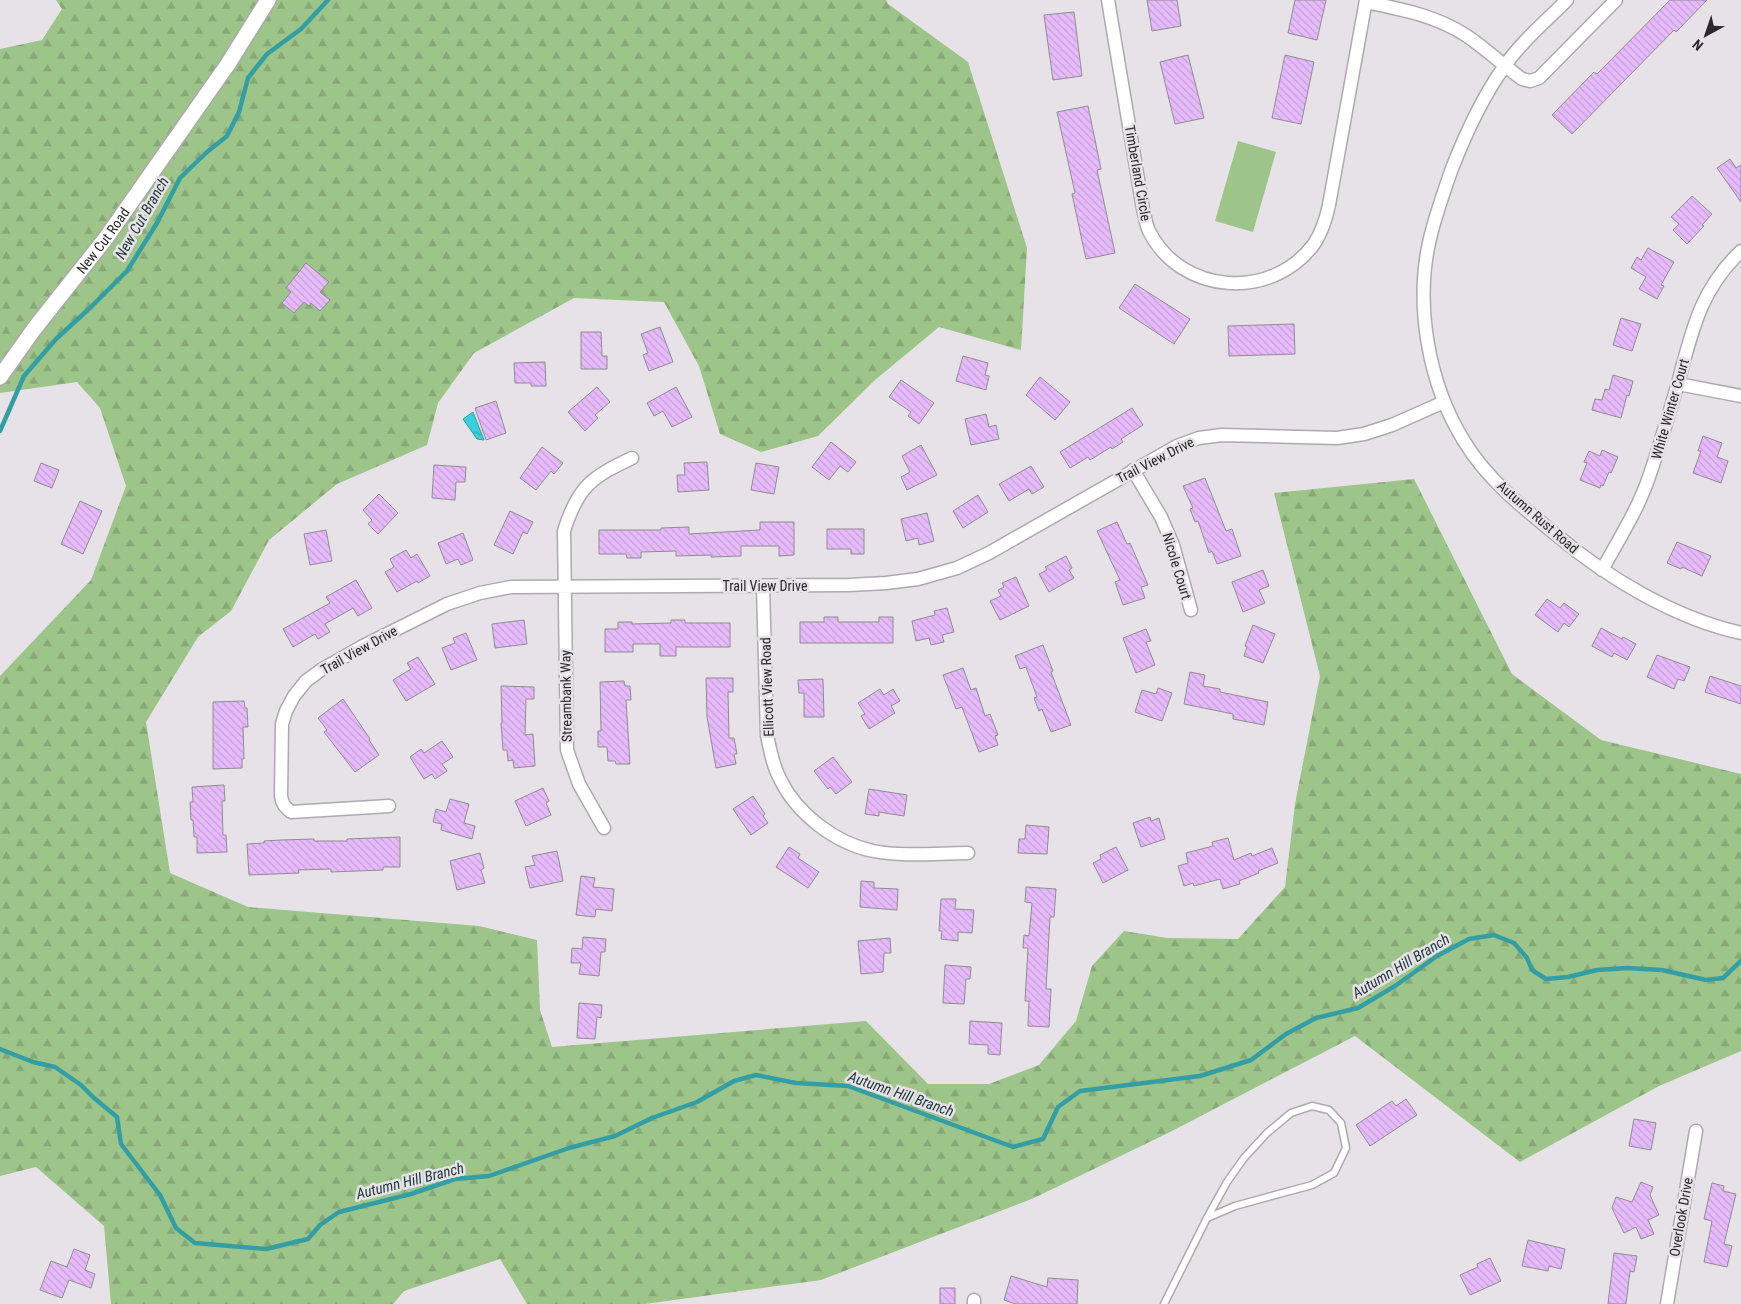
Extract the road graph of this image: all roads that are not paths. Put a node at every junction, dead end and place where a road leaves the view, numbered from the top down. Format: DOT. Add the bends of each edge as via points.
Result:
graph roads {
  1 [pos="268,0"];
  2 [pos="1108,0"];
  3 [pos="1567,0"];
  4 [pos="1616,0"];
  5 [pos="1366,1"];
  6 [pos="1504,66"];
  7 [pos="1741,251"];
  8 [pos="0,377"];
  9 [pos="1678,384"];
  10 [pos="1741,396"];
  11 [pos="1444,402"];
  12 [pos="632,458"];
  13 [pos="1133,470"];
  14 [pos="1602,570"];
  15 [pos="564,586"];
  16 [pos="763,586"];
  17 [pos="1191,610"];
  18 [pos="1741,633"];
  19 [pos="389,806"];
  20 [pos="604,828"];
  21 [pos="968,853"];
  22 [pos="1696,1130"];
  23 [pos="1207,1218"];
  24 [pos="1164,1304"];
  25 [pos="1667,1304"];
  1 -- 8 [label="street, New Cut Road" via="228,64 106,238"];
  2 -- 5 [label="street, Timberland Circle" via="1148,230 1174,262 1214,282 1236,285 1280,273 1314,244 1324,225"];
  3 -- 6 [label="street, Autumn Rust Road"];
  4 -- 6 [label="street, Timberland Circle" via="1539,78 1522,79"];
  5 -- 6 [label="street, Timberland Circle" via="1435,19 1467,36"];
  6 -- 11 [label="street, Autumn Rust Road" via="1464,138 1428,244 1424,325"];
  7 -- 9 [label="street, White Winter Court" via="1709,290 1693,326"];
  9 -- 10 [label="street"];
  9 -- 14 [label="street, White Winter Court" via="1650,476"];
  11 -- 13 [label="street, Trail View Drive" via="1392,425 1337,438 1222,435 1199,438"];
  11 -- 14 [label="street, Autumn Rust Road" via="1464,441 1491,476 1526,510"];
  12 -- 15 [label="street, Streambank Way" via="601,473 571,508 564,531"];
  13 -- 16 [label="street, Trail View Drive" via="957,568 918,579 886,583"];
  13 -- 17 [label="street, Nicole Court" via="1174,545"];
  14 -- 18 [label="street, Autumn Rust Road" via="1642,594 1689,616"];
  15 -- 16 [label="street, Trail View Drive"];
  15 -- 19 [label="street, Trail View Drive" via="512,587 447,604 321,670 294,696 282,724 280,796 286,808 291,812"];
  15 -- 20 [label="street, Streambank Way" via="567,750 579,784"];
  16 -- 21 [label="street, Ellicott View Road" via="767,735 779,779 791,798 828,832 850,844 894,854"];
  22 -- 25 [label="street, Overlook Drive"];
  23 -- 23 [label="lane" via="1244,1158 1291,1113 1312,1106 1328,1110 1341,1123 1346,1148 1334,1173 1312,1185 1235,1206"];
  23 -- 24 [label="lane"];
}
